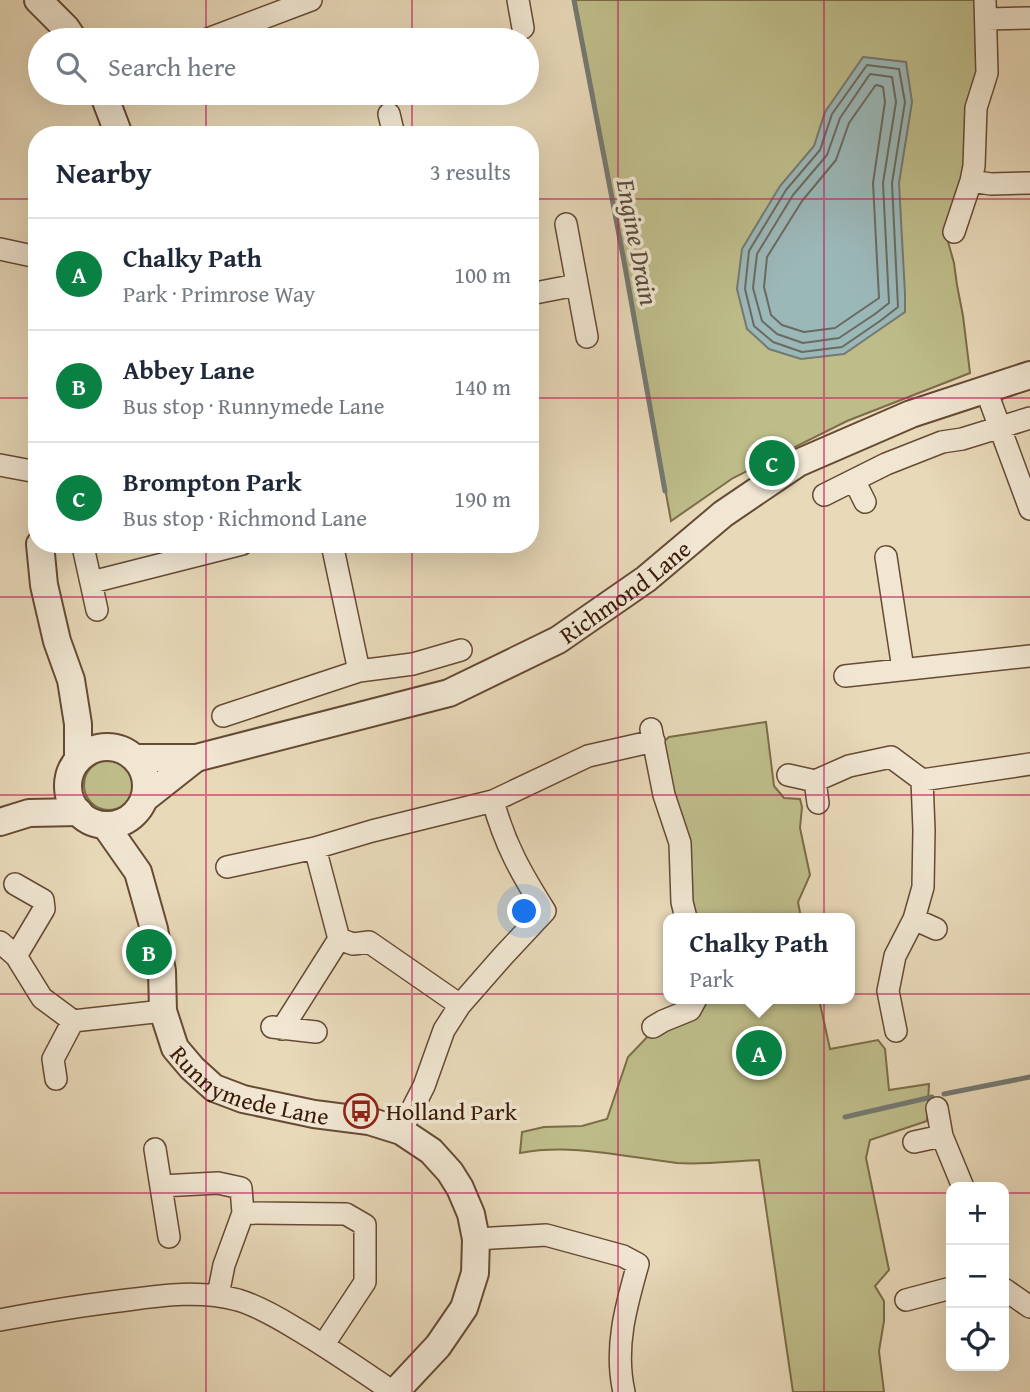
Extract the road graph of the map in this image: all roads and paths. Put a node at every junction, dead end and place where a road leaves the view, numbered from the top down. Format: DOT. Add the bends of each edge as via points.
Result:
graph roads {
  1 [pos="38,0"];
  2 [pos="311,0"];
  3 [pos="518,0"];
  4 [pos="986,10"];
  5 [pos="1030,18"];
  6 [pos="66,28"];
  7 [pos="237,28"];
  8 [pos="523,28"];
  9 [pos="108,105"];
  10 [pos="116,126"];
  11 [pos="971,181"];
  12 [pos="1030,183"];
  13 [pos="566,224"];
  14 [pos="954,232"];
  15 [pos="0,249"];
  16 [pos="28,255"];
  17 [pos="576,285"];
  18 [pos="539,292"];
  19 [pos="587,337"];
  20 [pos="1030,375"];
  21 [pos="986,390"];
  22 [pos="1028,419"];
  23 [pos="1000,428"];
  24 [pos="0,465"];
  25 [pos="28,470"];
  26 [pos="854,480"];
  27 [pos="824,495"];
  28 [pos="865,502"];
  29 [pos="1030,509"];
  30 [pos="41,553"];
  31 [pos="85,553"];
  32 [pos="206,553"];
  33 [pos="334,553"];
  34 [pos="886,557"];
  35 [pos="92,582"];
  36 [pos="97,610"];
  37 [pos="461,650"];
  38 [pos="1030,656"];
  39 [pos="903,669"];
  40 [pos="359,671"];
  41 [pos="845,676"];
  42 [pos="71,680"];
  43 [pos="223,716"];
  44 [pos="125,753"];
  45 [pos="196,758"];
  46 [pos="78,759"];
  47 [pos="1030,764"];
  48 [pos="788,775"];
  49 [pos="922,780"];
  50 [pos="816,781"];
  51 [pos="68,786"];
  52 [pos="493,801"];
  53 [pos="818,803"];
  54 [pos="140,806"];
  55 [pos="29,813"];
  56 [pos="79,813"];
  57 [pos="0,822"];
  58 [pos="105,825"];
  59 [pos="315,848"];
  60 [pos="227,867"];
  61 [pos="138,872"];
  62 [pos="15,884"];
  63 [pos="685,913"];
  64 [pos="914,919"];
  65 [pos="936,929"];
  66 [pos="339,939"];
  67 [pos="8,949"];
  68 [pos="693,1004"];
  69 [pos="460,1005"];
  70 [pos="163,1011"];
  71 [pos="73,1021"];
  72 [pos="653,1027"];
  73 [pos="896,1031"];
  74 [pos="316,1032"];
  75 [pos="55,1079"];
  76 [pos="937,1108"];
  77 [pos="401,1131"];
  78 [pos="942,1136"];
  79 [pos="914,1142"];
  80 [pos="155,1149"];
  81 [pos="961,1182"];
  82 [pos="162,1186"];
  83 [pos="243,1213"];
  84 [pos="169,1237"];
  85 [pos="476,1239"];
  86 [pos="946,1290"];
  87 [pos="1009,1292"];
  88 [pos="218,1295"];
  89 [pos="900,1304"];
  90 [pos="1030,1307"];
  91 [pos="0,1320"];
  92 [pos="324,1345"];
  93 [pos="394,1392"];
  94 [pos="624,1392"];
  1 -- 6 [label="street"];
  2 -- 7 [label="street"];
  3 -- 8 [label="street"];
  4 -- 5 [label="street"];
  4 -- 11 [label="street" via="987,73 976,108"];
  9 -- 10 [label="street"];
  11 -- 12 [label="street"];
  11 -- 14 [label="street"];
  13 -- 17 [label="street"];
  15 -- 16 [label="street"];
  17 -- 18 [label="street"];
  17 -- 19 [label="street"];
  20 -- 21 [label="street, Richmond Lane"];
  21 -- 23 [label="street"];
  21 -- 45 [label="street, Richmond Lane" via="911,414 798,463 558,640 449,693"];
  22 -- 23 [label="street"];
  23 -- 26 [label="street" via="942,442"];
  23 -- 29 [label="street"];
  24 -- 25 [label="street"];
  26 -- 27 [label="street"];
  26 -- 28 [label="street"];
  30 -- 42 [label="street" via="57,641"];
  31 -- 35 [label="street"];
  32 -- 35 [label="street"];
  33 -- 40 [label="street"];
  34 -- 39 [label="street"];
  35 -- 36 [label="street"];
  37 -- 40 [label="street" via="413,664"];
  38 -- 39 [label="street"];
  39 -- 41 [label="street"];
  40 -- 43 [label="street"];
  42 -- 44 [label="street" via="98,729"];
  42 -- 46 [label="street"];
  44 -- 45 [label="street, Richmond Lane"];
  44 -- 46 [label="street" via="95,748"];
  44 -- 54 [label="street" via="144,770 147,785"];
  45 -- 54 [label="street, Richmond Lane"];
  46 -- 51 [label="street"];
  47 -- 49 [label="street"];
  48 -- 50 [label="street"];
  49 -- 50 [label="street" via="891,757 849,766"];
  49 -- 64 [label="street" via="923,887"];
  50 -- 53 [label="street"];
  51 -- 55 [label="street"];
  51 -- 56 [label="street"];
  52 -- 59 [label="street"];
  52 -- 63 [label="street" via="588,756 653,734 664,795 680,843"];
  52 -- 69 [label="street" via="501,831 545,911"];
  54 -- 58 [label="street" via="122,822"];
  54 -- 61 [label="street, Runnymede Lane"];
  55 -- 56 [label="street"];
  55 -- 57 [label="street"];
  56 -- 58 [label="street"];
  58 -- 61 [label="street, Runnymede Lane"];
  59 -- 60 [label="street"];
  59 -- 66 [label="street"];
  61 -- 70 [label="street, Runnymede Lane" via="162,971"];
  62 -- 67 [label="street" via="43,900 44,909"];
  64 -- 65 [label="street"];
  64 -- 73 [label="street" via="895,956 888,991"];
  66 -- 69 [label="street" via="353,944 369,942"];
  66 -- 74 [label="street" via="277,1028"];
  67 -- 71 [label="street" via="42,998"];
  68 -- 72 [label="street" via="690,1010"];
  69 -- 77 [label="street" via="444,1030 424,1086"];
  70 -- 71 [label="street"];
  70 -- 77 [label="street, Runnymede Lane" via="175,1048 214,1088 266,1105 369,1121"];
  71 -- 75 [label="street" via="53,1059"];
  76 -- 78 [label="street"];
  77 -- 85 [label="street, Runnymede Lane" via="431,1151 450,1172 471,1214"];
  78 -- 79 [label="street"];
  78 -- 81 [label="street"];
  80 -- 82 [label="street"];
  82 -- 83 [label="street" via="218,1183 241,1188"];
  82 -- 84 [label="street"];
  83 -- 88 [label="street"];
  83 -- 92 [label="street" via="346,1214 365,1225 365,1282"];
  85 -- 93 [label="street, Runnymede Lane" via="475,1273 464,1308 438,1346"];
  85 -- 94 [label="street" via="546,1235 638,1264 621,1331"];
  86 -- 89 [label="street"];
  87 -- 90 [label="street"];
  88 -- 91 [label="street" via="148,1297"];
  88 -- 92 [label="street" via="260,1308"];
  92 -- 93 [label="street"];
}
